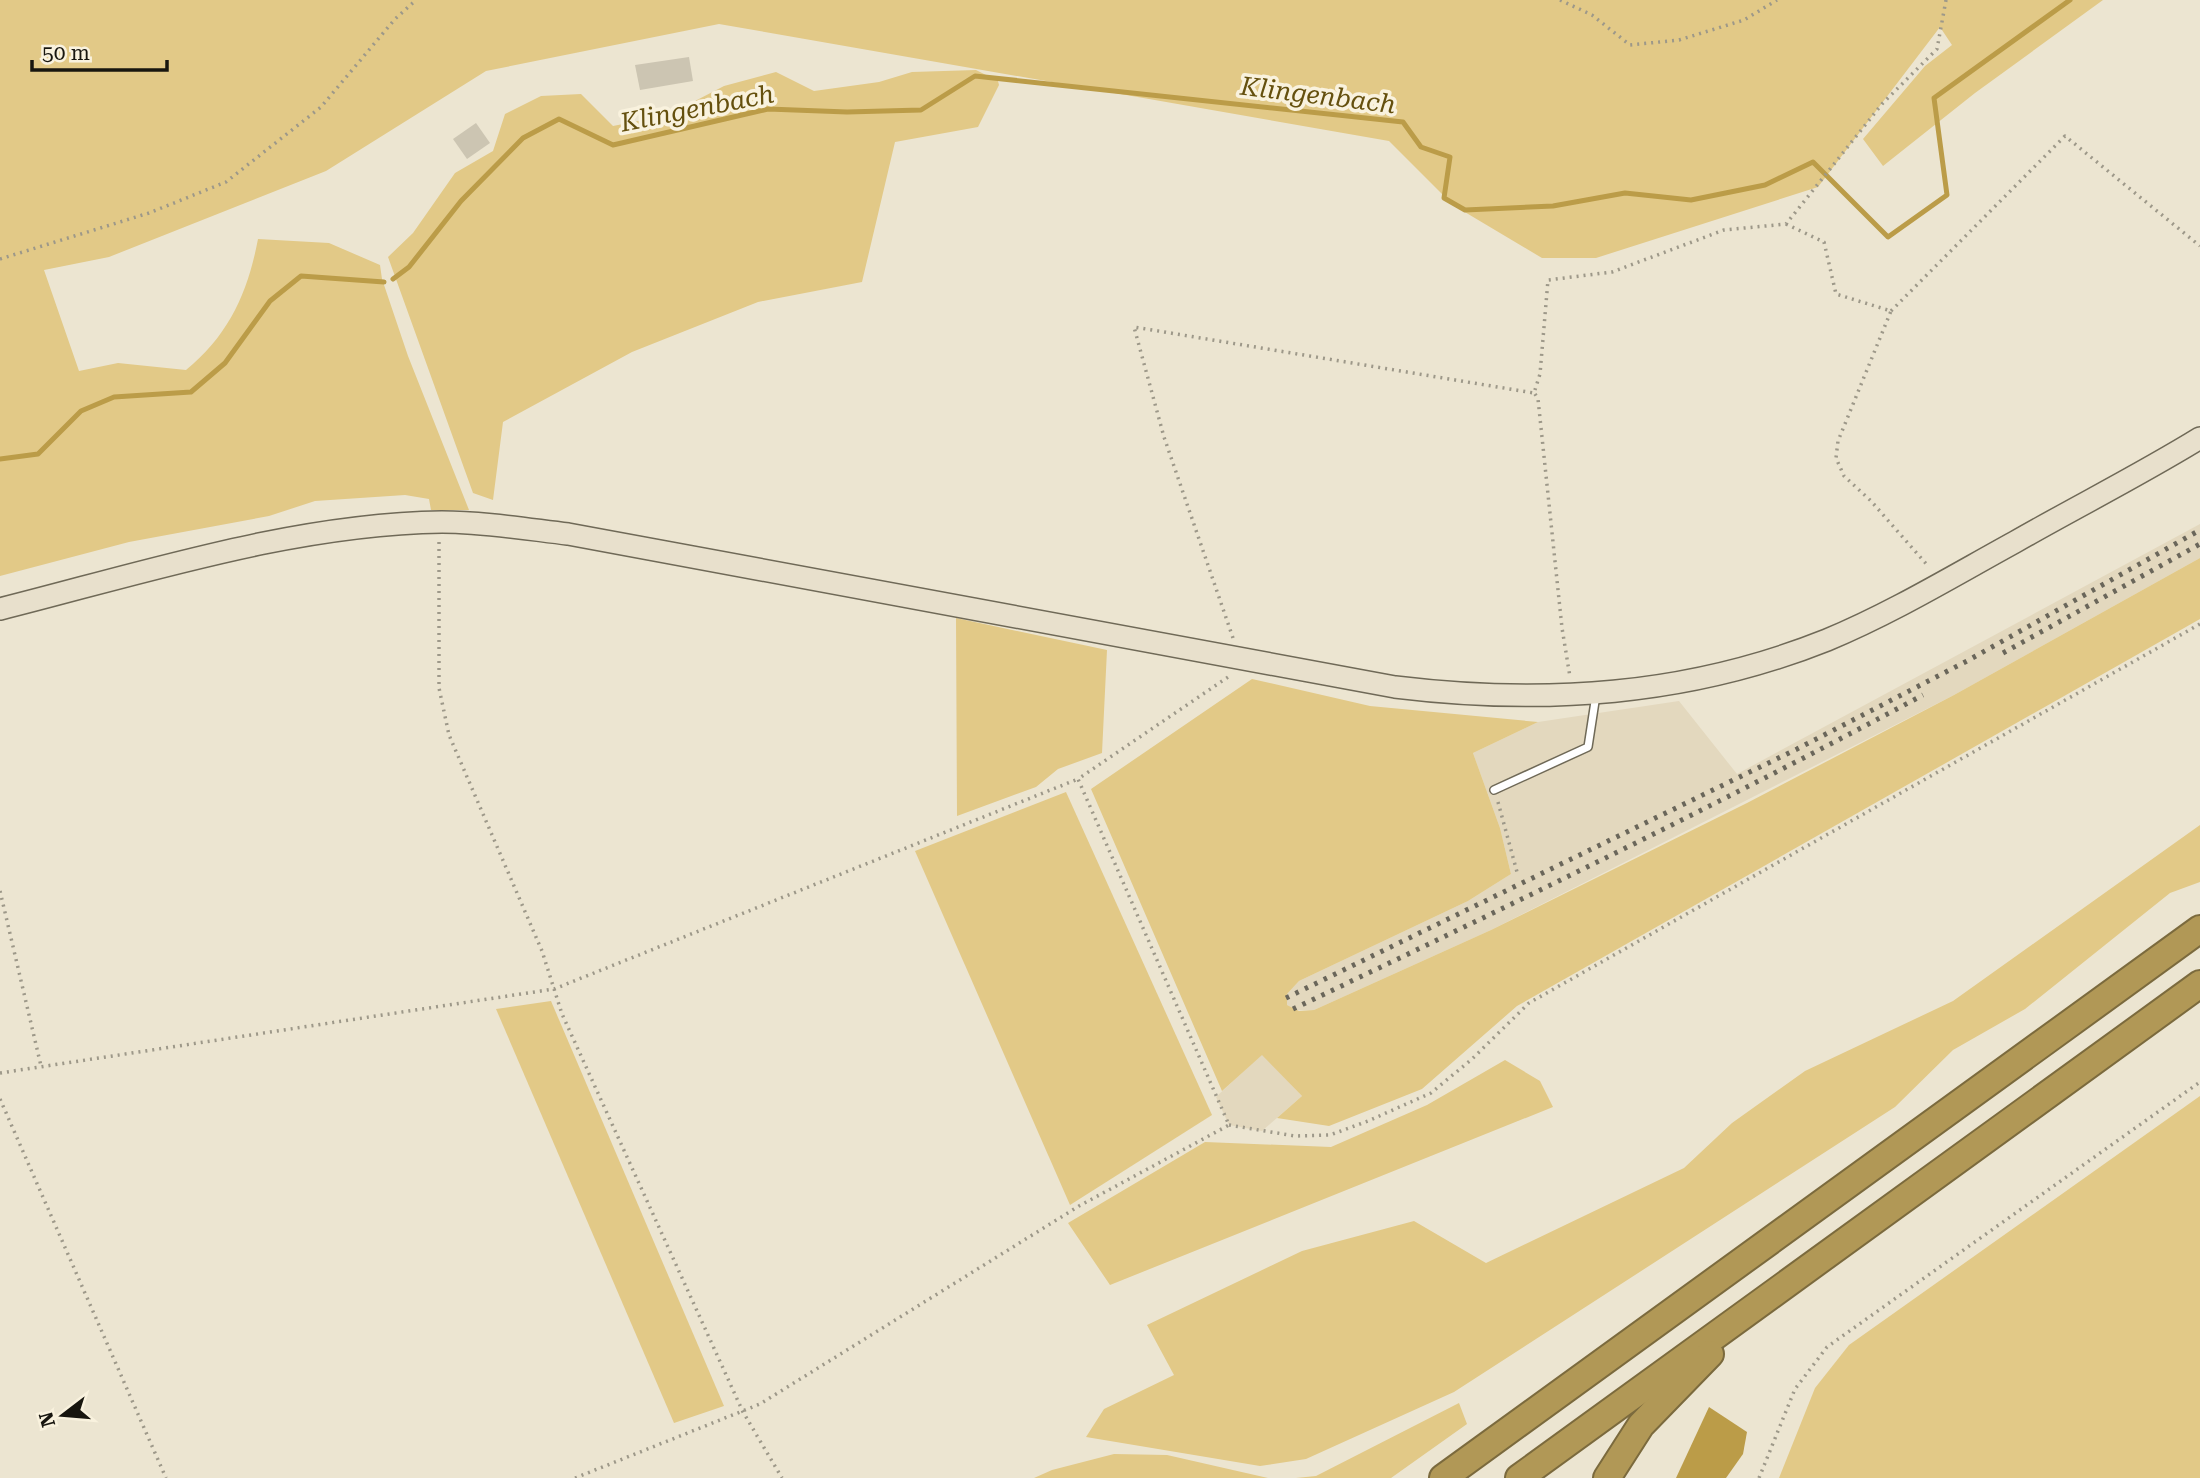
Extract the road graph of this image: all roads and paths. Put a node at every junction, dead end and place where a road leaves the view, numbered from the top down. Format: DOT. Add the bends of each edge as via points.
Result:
graph roads {
  1 [pos="416,0"];
  2 [pos="1560,0"];
  3 [pos="1777,0"];
  4 [pos="1946,0"];
  5 [pos="1786,224"];
  6 [pos="2200,246"];
  7 [pos="0,260"];
  8 [pos="1891,311"];
  9 [pos="1534,393"];
  10 [pos="2200,439"];
  11 [pos="439,523"];
  12 [pos="1942,583"];
  13 [pos="0,609"];
  14 [pos="2200,624"];
  15 [pos="1245,661"];
  16 [pos="1596,694"];
  17 [pos="1570,696"];
  18 [pos="1078,779"];
  19 [pos="1494,790"];
  20 [pos="1517,872"];
  21 [pos="0,891"];
  22 [pos="2200,929"];
  23 [pos="2200,984"];
  24 [pos="554,989"];
  25 [pos="41,1066"];
  26 [pos="0,1073"];
  27 [pos="2200,1082"];
  28 [pos="0,1099"];
  29 [pos="1229,1125"];
  30 [pos="1763,1300"];
  31 [pos="743,1412"];
  32 [pos="1490,1444"];
  33 [pos="166,1478"];
  34 [pos="575,1478"];
  35 [pos="782,1478"];
  36 [pos="1422,1478"];
  37 [pos="1443,1478"];
  38 [pos="1519,1478"];
  39 [pos="1607,1478"];
  40 [pos="1759,1478"];
  1 -- 7 [label="path" via="321,107 226,183 149,213"];
  2 -- 3 [label="path" via="1592,15 1630,45 1679,40 1744,20"];
  4 -- 5 [label="path" via="1937,49 1882,104"];
  5 -- 8 [label="path" via="1824,242 1836,294"];
  5 -- 9 [label="path" via="1724,230 1612,272 1548,280 1540,374"];
  6 -- 8 [label="path" via="2064,136"];
  8 -- 12 [label="path" via="1838,441 1836,458 1844,476"];
  9 -- 15 [label="path" via="1134,327 1164,437"];
  9 -- 17 [label="path"];
  10 -- 12 [label="main road"];
  11 -- 13 [label="main road" via="326,532 258,545"];
  11 -- 15 [label="main road" via="569,534"];
  11 -- 24 [label="path" via="439,688 443,711"];
  12 -- 16 [label="main road" via="1827,640 1754,665"];
  14 -- 29 [label="path" via="1529,1003 1431,1093 1330,1135 1295,1136"];
  15 -- 17 [label="main road" via="1463,695"];
  15 -- 18 [label="path"];
  16 -- 17 [label="main road"];
  16 -- 19 [label="lane" via="1588,747"];
  18 -- 24 [label="path"];
  18 -- 29 [label="path"];
  19 -- 20 [label="path"];
  21 -- 25 [label="path"];
  22 -- 32 [label="highway"];
  23 -- 30 [label="highway"];
  24 -- 25 [label="path"];
  24 -- 31 [label="path"];
  25 -- 26 [label="path"];
  27 -- 40 [label="path" via="1828,1347 1795,1389"];
  28 -- 33 [label="path"];
  29 -- 31 [label="path" via="1079,1206"];
  30 -- 38 [label="highway"];
  30 -- 39 [label="highway" via="1641,1425"];
  31 -- 34 [label="path"];
  31 -- 35 [label="path"];
  32 -- 36 [label="highway"];
  32 -- 37 [label="highway"];
}
